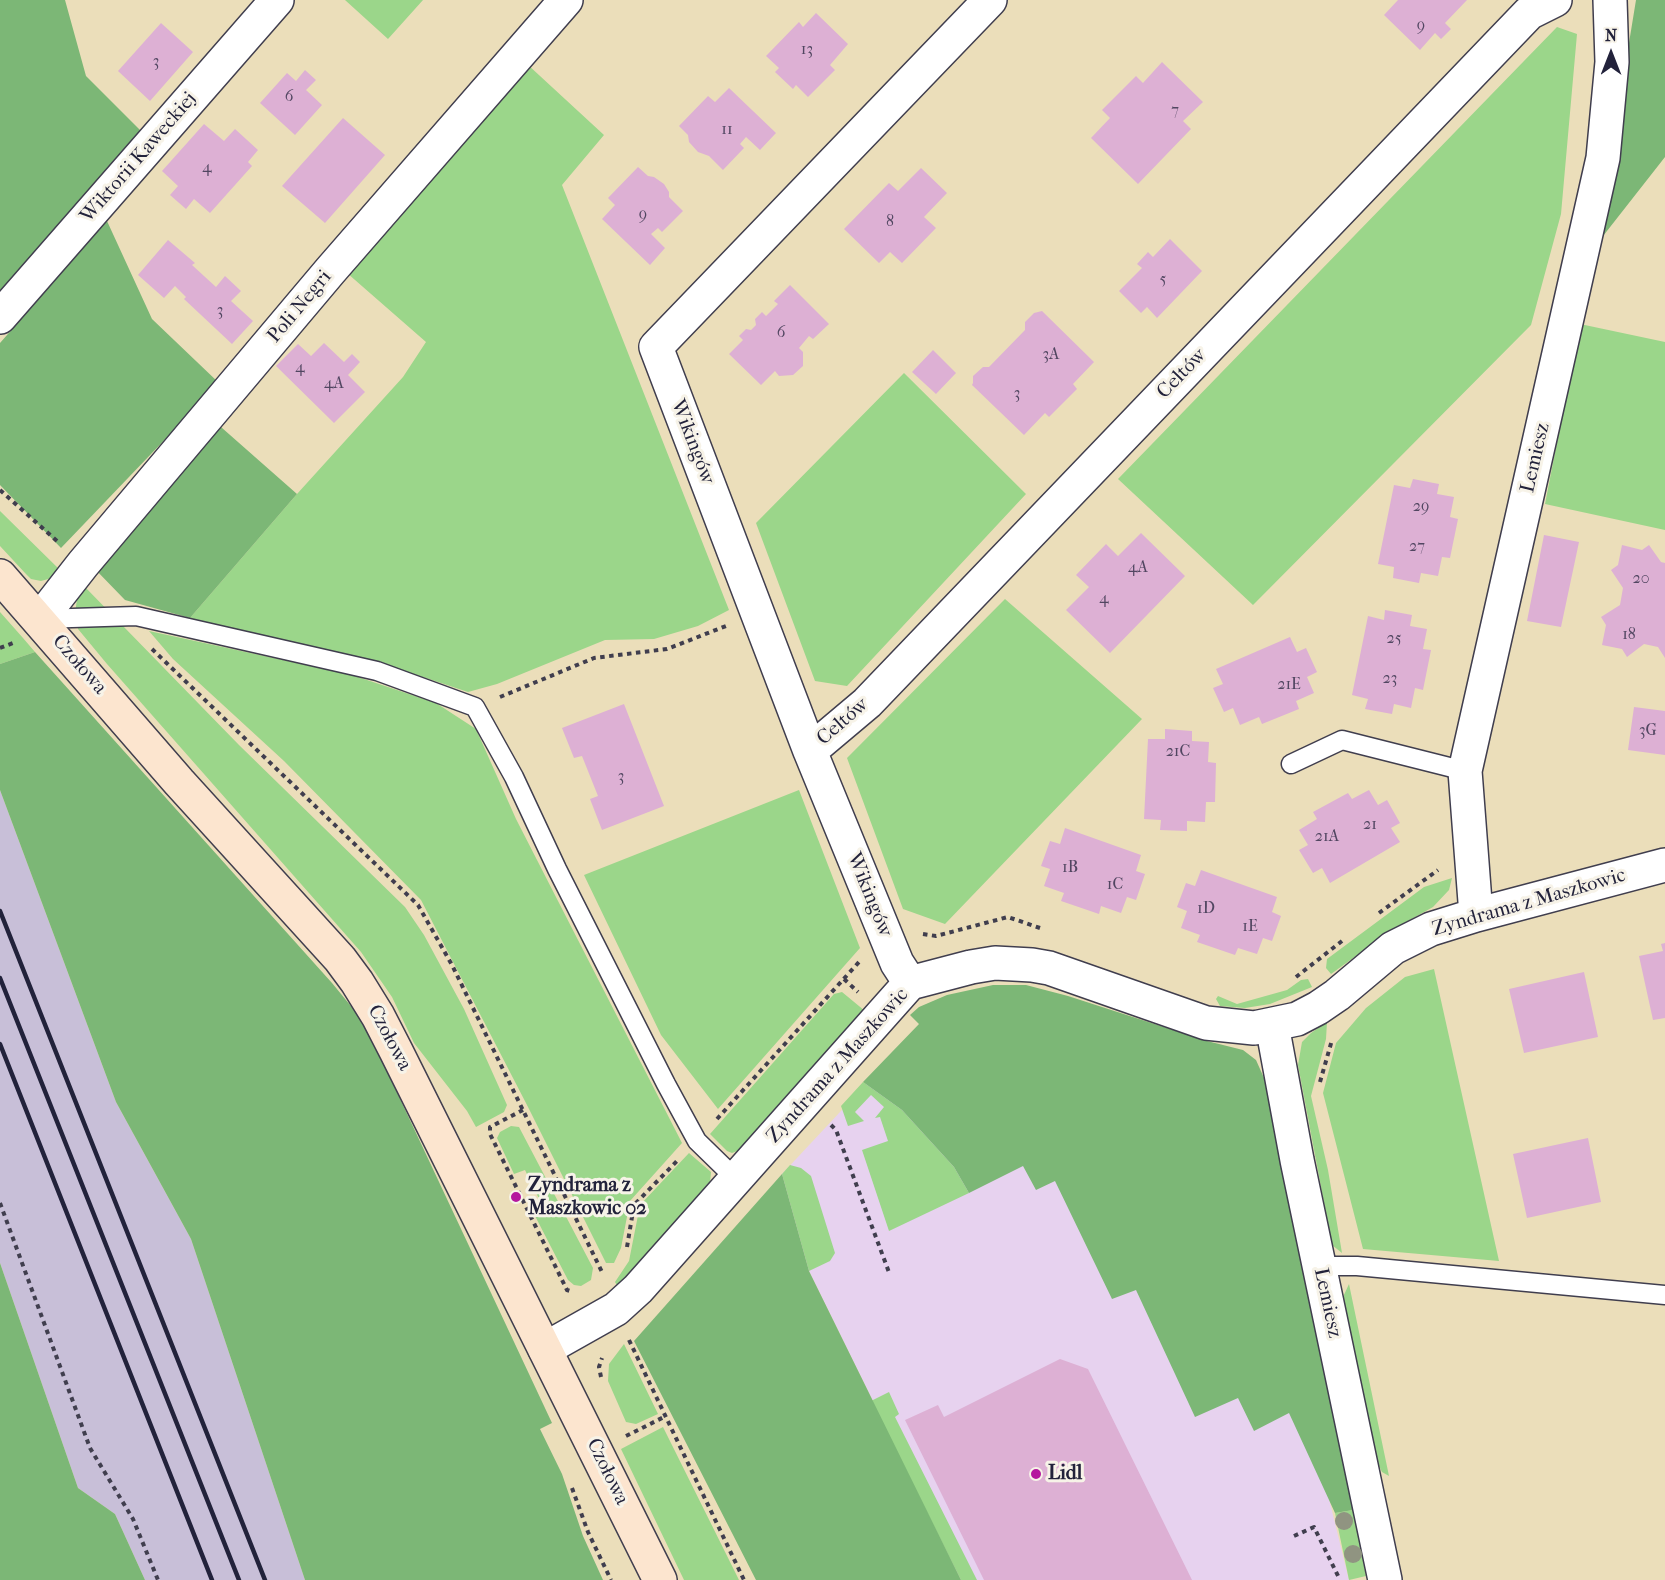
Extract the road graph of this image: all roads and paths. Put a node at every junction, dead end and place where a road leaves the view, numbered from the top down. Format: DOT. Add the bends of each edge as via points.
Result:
graph roads {
  1 [pos="277,0"];
  2 [pos="566,0"];
  3 [pos="990,0"];
  4 [pos="1555,0"];
  5 [pos="1610,0"];
  6 [pos="0,317"];
  7 [pos="0,490"];
  8 [pos="83,564"];
  9 [pos="0,576"];
  10 [pos="757,613"];
  11 [pos="136,616"];
  12 [pos="40,620"];
  13 [pos="475,707"];
  14 [pos="810,751"];
  15 [pos="1290,764"];
  16 [pos="1465,771"];
  17 [pos="1665,865"];
  18 [pos="1476,915"];
  19 [pos="910,983"];
  20 [pos="1272,1025"];
  21 [pos="523,1110"];
  22 [pos="825,1118"];
  23 [pos="737,1180"];
  24 [pos="0,1203"];
  25 [pos="1319,1266"];
  26 [pos="890,1275"];
  27 [pos="578,1294"];
  28 [pos="611,1294"];
  29 [pos="1665,1295"];
  30 [pos="545,1349"];
  31 [pos="604,1353"];
  32 [pos="602,1383"];
  33 [pos="666,1416"];
  34 [pos="622,1427"];
  35 [pos="1294,1536"];
  36 [pos="158,1580"];
  37 [pos="660,1580"];
  38 [pos="744,1580"];
  39 [pos="1340,1580"];
  40 [pos="1385,1580"];
  1 -- 6 [label="street, Wiktorii Kaweckiej"];
  2 -- 8 [label="street, Poli Negri"];
  3 -- 10 [label="street, Wikingów" via="656,347"];
  4 -- 14 [label="street, Celtów" via="1530,13 867,703"];
  5 -- 16 [label="street, Lemiesz" via="1612,62 1603,158"];
  7 -- 8 [label="path"];
  8 -- 12 [label="street, Poli Negri"];
  9 -- 12 [label="street, Czołowa"];
  10 -- 13 [label="path" via="667,649 594,658"];
  10 -- 14 [label="street, Wikingów"];
  11 -- 12 [label="lane"];
  11 -- 13 [label="lane" via="378,670"];
  11 -- 21 [label="path" via="148,646 418,905"];
  12 -- 30 [label="street, Czołowa" via="357,982 383,1024"];
  13 -- 23 [label="lane" via="697,1141"];
  14 -- 19 [label="street, Wikingów" via="897,963"];
  15 -- 16 [label="lane" via="1341,740"];
  16 -- 18 [label="street, Lemiesz"];
  17 -- 18 [label="street, Zyndrama z Maszkowic"];
  18 -- 20 [label="street, Zyndrama z Maszkowic" via="1431,929 1393,948 1318,1008 1297,1019"];
  19 -- 20 [label="street, Zyndrama z Maszkowic" via="995,963 1032,964 1206,1023 1254,1028"];
  19 -- 23 [label="street, Zyndrama z Maszkowic"];
  20 -- 25 [label="street, Lemiesz"];
  21 -- 27 [label="path" via="490,1127 489,1134 567,1290"];
  21 -- 28 [label="path"];
  22 -- 26 [label="path" via="836,1130"];
  23 -- 28 [label="street, Zyndrama z Maszkowic" via="638,1289"];
  24 -- 36 [label="path" via="90,1448 133,1519"];
  25 -- 29 [label="lane" via="1357,1266"];
  25 -- 40 [label="street, Lemiesz"];
  28 -- 30 [label="street, Zyndrama z Maszkowic"];
  28 -- 33 [label="path"];
  30 -- 37 [label="street, Czołowa"];
  31 -- 32 [label="path" via="599,1367"];
  33 -- 34 [label="path" via="627,1437"];
  33 -- 38 [label="path"];
  35 -- 39 [label="path" via="1314,1527"];
}
